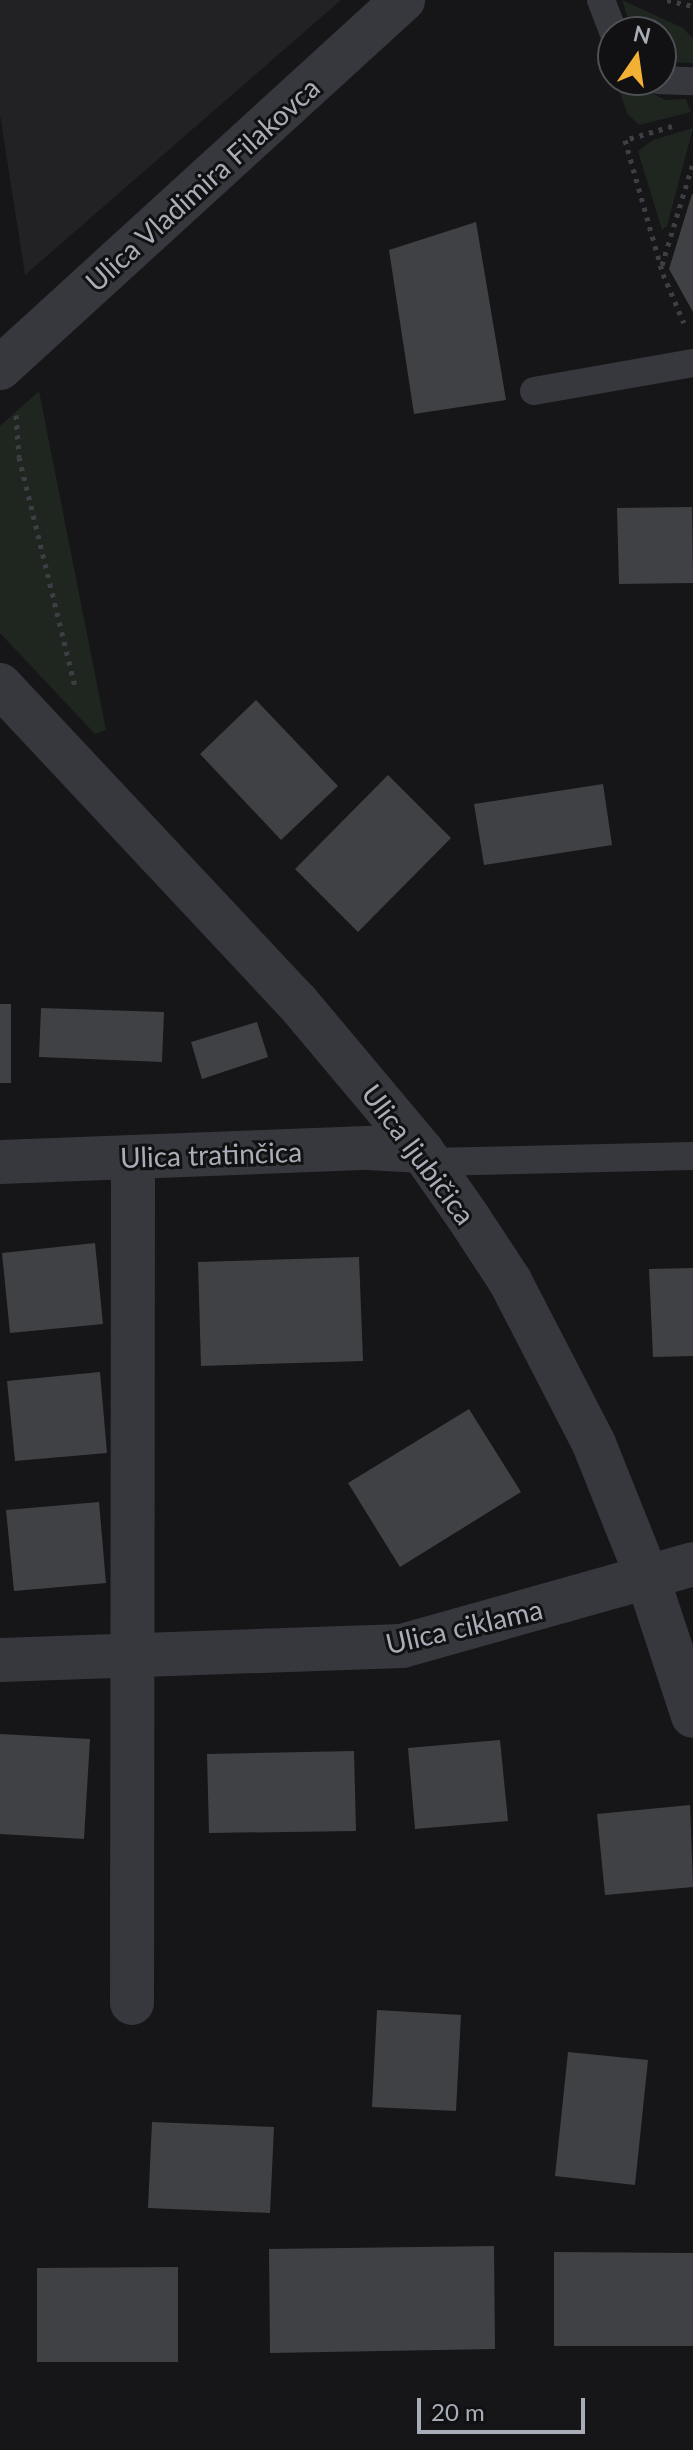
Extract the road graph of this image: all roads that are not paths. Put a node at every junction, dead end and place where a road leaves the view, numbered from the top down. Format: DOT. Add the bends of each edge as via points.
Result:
graph roads {
  1 [pos="403,0"];
  2 [pos="693,363"];
  3 [pos="8,385"];
  4 [pos="534,391"];
  5 [pos="0,685"];
  6 [pos="425,1156"];
  7 [pos="693,1156"];
  8 [pos="133,1157"];
  9 [pos="0,1162"];
  10 [pos="693,1564"];
  11 [pos="648,1579"];
  12 [pos="133,1659"];
  13 [pos="0,1660"];
  14 [pos="693,1716"];
  15 [pos="132,2003"];
  1 -- 3 [label="street, Ulica Vladimira Filakovca"];
  2 -- 4 [label="lane"];
  5 -- 6 [label="street, Ulica ljubičica" via="297,1002"];
  6 -- 7 [label="lane"];
  6 -- 8 [label="street, Ulica tratinčica" via="368,1148"];
  6 -- 11 [label="street, Ulica ljubičica" via="510,1281 560,1372"];
  8 -- 9 [label="street, Ulica tratinčica"];
  8 -- 12 [label="street"];
  10 -- 11 [label="street, Ulica ciklama"];
  11 -- 12 [label="street, Ulica ciklama" via="402,1646"];
  11 -- 14 [label="street, Ulica ljubičica"];
  12 -- 13 [label="street, Ulica ciklama"];
  12 -- 15 [label="street"];
}
